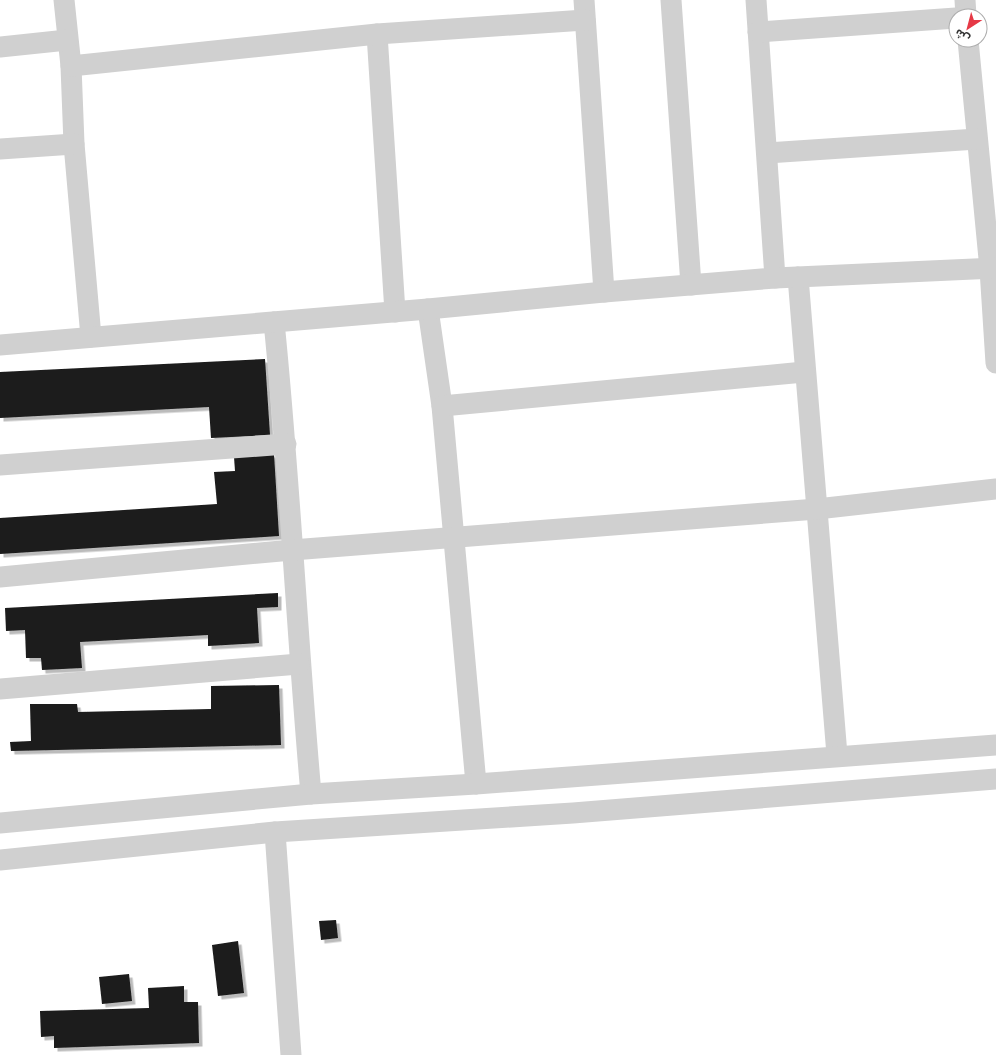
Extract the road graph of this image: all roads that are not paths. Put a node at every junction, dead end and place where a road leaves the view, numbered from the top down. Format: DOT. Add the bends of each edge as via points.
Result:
graph roads {
  1 [pos="64,0"];
  2 [pos="672,0"];
  3 [pos="756,0"];
  4 [pos="584,10"];
  5 [pos="948,19"];
  6 [pos="758,32"];
  7 [pos="377,34"];
  8 [pos="67,40"];
  9 [pos="0,47"];
  10 [pos="969,48"];
  11 [pos="71,66"];
  12 [pos="977,139"];
  13 [pos="74,144"];
  14 [pos="0,149"];
  15 [pos="767,153"];
  16 [pos="993,268"];
  17 [pos="775,278"];
  18 [pos="798,278"];
  19 [pos="690,285"];
  20 [pos="604,292"];
  21 [pos="428,309"];
  22 [pos="395,312"];
  23 [pos="274,322"];
  24 [pos="91,336"];
  25 [pos="0,344"];
  26 [pos="996,363"];
  27 [pos="804,372"];
  28 [pos="442,406"];
  29 [pos="286,444"];
  30 [pos="0,465"];
  31 [pos="996,489"];
  32 [pos="817,509"];
  33 [pos="454,539"];
  34 [pos="292,550"];
  35 [pos="0,577"];
  36 [pos="299,664"];
  37 [pos="0,689"];
  38 [pos="996,745"];
  39 [pos="837,755"];
  40 [pos="996,779"];
  41 [pos="476,784"];
  42 [pos="311,794"];
  43 [pos="0,823"];
  44 [pos="276,832"];
  45 [pos="0,860"];
  46 [pos="291,1055"];
  1 -- 8 [label="street"];
  2 -- 19 [label="street"];
  3 -- 6 [label="street"];
  4 -- 7 [label="street"];
  4 -- 20 [label="street"];
  5 -- 6 [label="street"];
  6 -- 15 [label="street"];
  7 -- 11 [label="street"];
  7 -- 22 [label="street"];
  8 -- 9 [label="street"];
  8 -- 11 [label="street"];
  10 -- 12 [label="street"];
  11 -- 13 [label="street"];
  12 -- 15 [label="street"];
  12 -- 16 [label="street"];
  13 -- 14 [label="street"];
  13 -- 24 [label="street"];
  15 -- 17 [label="street"];
  16 -- 18 [label="street"];
  16 -- 26 [label="street"];
  17 -- 18 [label="street"];
  17 -- 19 [label="street"];
  18 -- 27 [label="street"];
  19 -- 20 [label="street"];
  20 -- 21 [label="street"];
  21 -- 22 [label="street"];
  21 -- 28 [label="street"];
  22 -- 23 [label="street"];
  23 -- 24 [label="street"];
  23 -- 29 [label="street"];
  24 -- 25 [label="street"];
  27 -- 28 [label="street"];
  27 -- 32 [label="street"];
  28 -- 33 [label="street"];
  29 -- 30 [label="street"];
  29 -- 34 [label="street"];
  31 -- 32 [label="street"];
  32 -- 33 [label="street"];
  32 -- 39 [label="street"];
  33 -- 34 [label="street"];
  33 -- 41 [label="street"];
  34 -- 35 [label="street"];
  34 -- 36 [label="street"];
  36 -- 37 [label="street"];
  36 -- 42 [label="street"];
  38 -- 39 [label="street"];
  39 -- 41 [label="street"];
  40 -- 44 [label="street" via="574,813"];
  41 -- 42 [label="street"];
  42 -- 43 [label="street"];
  44 -- 45 [label="street"];
  44 -- 46 [label="street"];
}
